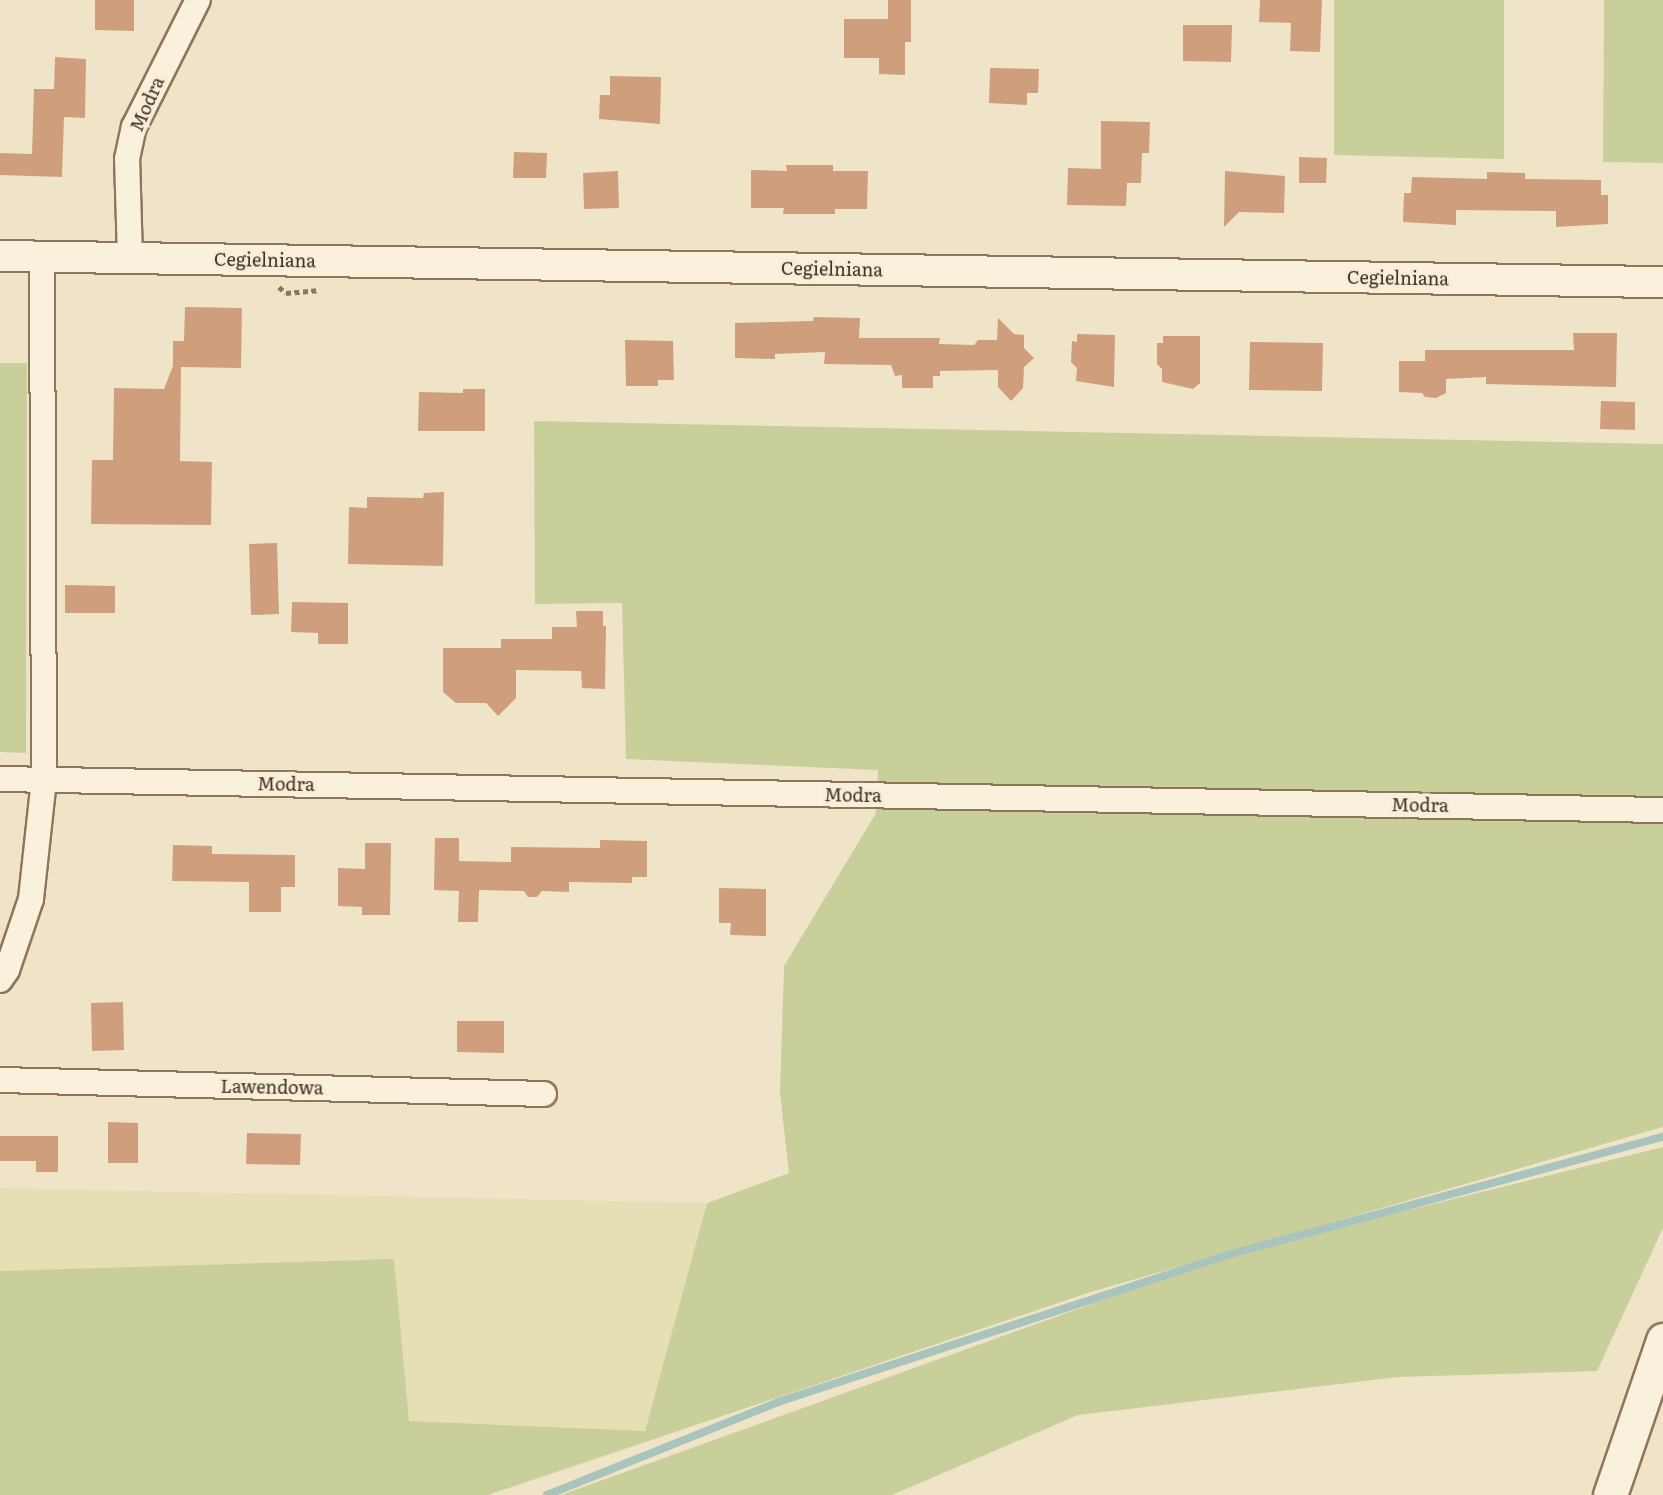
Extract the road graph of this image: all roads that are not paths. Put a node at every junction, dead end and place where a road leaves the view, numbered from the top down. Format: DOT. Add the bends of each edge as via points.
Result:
graph roads {
  1 [pos="198,0"];
  2 [pos="0,256"];
  3 [pos="42,257"];
  4 [pos="130,258"];
  5 [pos="1663,282"];
  6 [pos="0,779"];
  7 [pos="44,780"];
  8 [pos="1663,810"];
  9 [pos="0,980"];
  10 [pos="0,1080"];
  11 [pos="544,1094"];
  12 [pos="1663,1340"];
  13 [pos="1610,1495"];
  1 -- 4 [label="street, Modra" via="134,127 127,159"];
  2 -- 3 [label="street, Cegielniana"];
  3 -- 4 [label="street, Cegielniana"];
  3 -- 7 [label="street"];
  4 -- 5 [label="street, Cegielniana"];
  6 -- 7 [label="street, Modra"];
  7 -- 8 [label="street, Modra"];
  7 -- 9 [label="street" via="31,899"];
  10 -- 11 [label="street, Lawendowa"];
  12 -- 13 [label="main road"];
}
